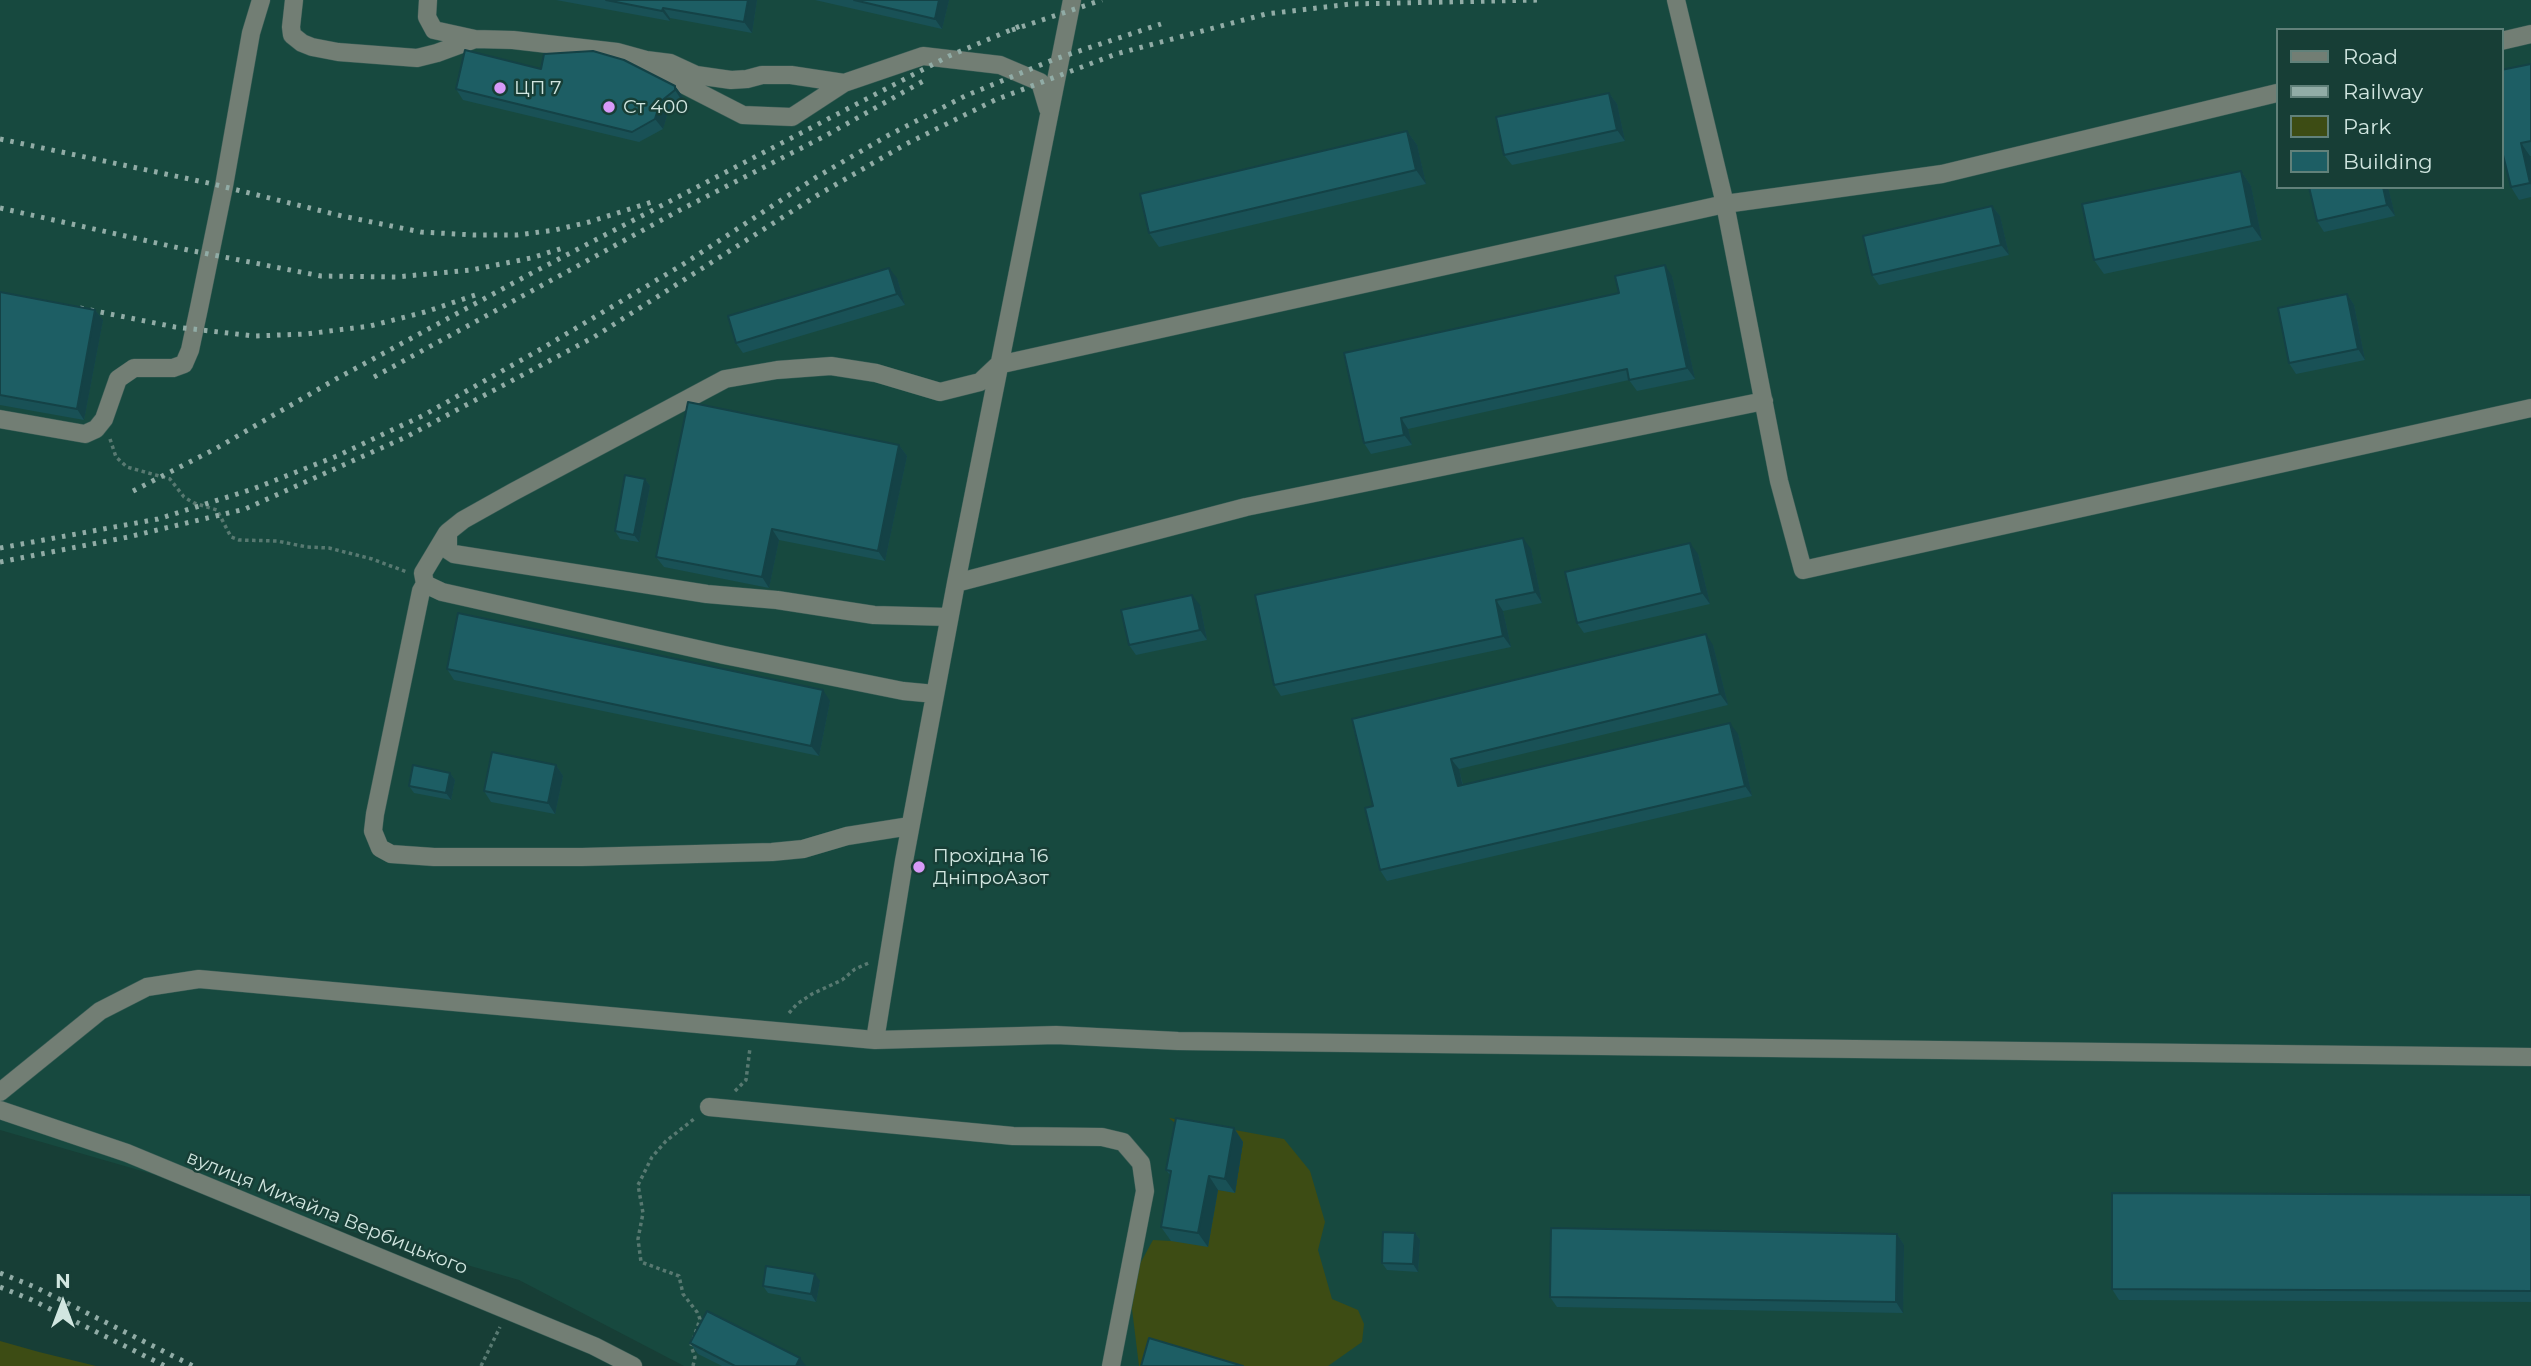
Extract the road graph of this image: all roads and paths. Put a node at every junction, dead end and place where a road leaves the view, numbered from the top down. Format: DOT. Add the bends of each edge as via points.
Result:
graph roads {
  1 [pos="261,0"];
  2 [pos="294,0"];
  3 [pos="428,0"];
  4 [pos="1072,0"];
  5 [pos="1676,0"];
  6 [pos="2531,34"];
  7 [pos="475,39"];
  8 [pos="2503,41"];
  9 [pos="626,55"];
  10 [pos="844,83"];
  11 [pos="2276,93"];
  12 [pos="1049,112"];
  13 [pos="1725,204"];
  14 [pos="998,365"];
  15 [pos="1764,401"];
  16 [pos="2531,408"];
  17 [pos="0,419"];
  18 [pos="104,419"];
  19 [pos="448,532"];
  20 [pos="424,579"];
  21 [pos="956,583"];
  22 [pos="949,617"];
  23 [pos="935,694"];
  24 [pos="910,827"];
  25 [pos="889,955"];
  26 [pos="770,1030"];
  27 [pos="875,1040"];
  28 [pos="2531,1057"];
  29 [pos="0,1091"];
  30 [pos="709,1107"];
  31 [pos="0,1110"];
  32 [pos="508,1310"];
  33 [pos="481,1366"];
  34 [pos="633,1366"];
  35 [pos="694,1366"];
  36 [pos="1111,1366"];
  1 -- 18 [label="street" via="190,350 184,364 134,368 118,379"];
  2 -- 7 [label="street" via="292,35 312,47 417,58"];
  3 -- 7 [label="street" via="427,17 433,30"];
  4 -- 12 [label="street"];
  5 -- 13 [label="street"];
  6 -- 8 [label="street"];
  7 -- 9 [label="street" via="579,46"];
  9 -- 10 [label="street" via="731,80 791,75"];
  9 -- 10 [label="street" via="743,115 792,117"];
  10 -- 12 [label="street" via="923,56 1000,65 1040,82"];
  11 -- 13 [label="street" via="1942,174"];
  12 -- 14 [label="street"];
  13 -- 14 [label="street"];
  13 -- 15 [label="street"];
  14 -- 19 [label="street" via="980,382 940,392 876,373 831,366 725,379 513,492"];
  14 -- 21 [label="street"];
  15 -- 16 [label="street" via="1803,570"];
  15 -- 21 [label="street" via="1246,507"];
  17 -- 18 [label="street" via="85,434"];
  18 -- 20 [label="path" via="116,457 127,467 170,479 184,497 218,510 231,537 329,548"];
  19 -- 20 [label="street"];
  19 -- 22 [label="street" via="448,550 454,554 707,594 874,615"];
  20 -- 23 [label="street" via="442,593 629,636"];
  20 -- 24 [label="street" via="374,823 375,840 391,854 582,857 772,852"];
  21 -- 22 [label="street"];
  22 -- 23 [label="street"];
  23 -- 24 [label="street"];
  24 -- 25 [label="street"];
  25 -- 26 [label="path" via="812,994"];
  25 -- 27 [label="street"];
  26 -- 27 [label="street"];
  26 -- 29 [label="street" via="199,979 147,987 100,1011"];
  26 -- 30 [label="path" via="748,1050 746,1080"];
  27 -- 28 [label="street" via="1056,1035 1178,1041"];
  30 -- 35 [label="path" via="666,1141 638,1185 643,1213 638,1239 641,1262 679,1276 683,1294 699,1319 691,1346"];
  30 -- 36 [label="street" via="1123,1142 1141,1163 1145,1191"];
  31 -- 32 [label="street, вулиця Михайла Вербицького" via="127,1153"];
  32 -- 33 [label="path"];
  32 -- 34 [label="street, вулиця Михайла Вербицького"];
}
